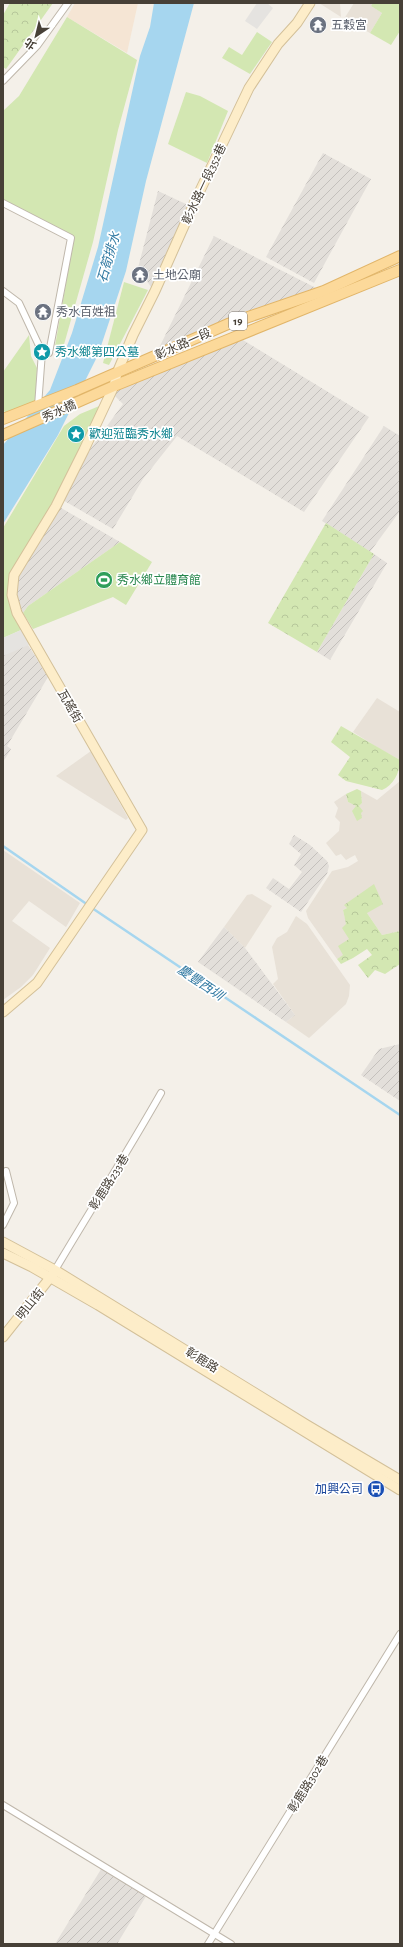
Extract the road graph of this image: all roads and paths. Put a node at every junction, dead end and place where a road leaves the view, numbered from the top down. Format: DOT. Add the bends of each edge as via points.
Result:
graph roads {
  1 [pos="68,3"];
  2 [pos="309,4"];
  3 [pos="3,81"];
  4 [pos="3,203"];
  5 [pos="400,256"];
  6 [pos="400,270"];
  7 [pos="3,291"];
  8 [pos="42,352"];
  9 [pos="117,373"];
  10 [pos="114,386"];
  11 [pos="77,390"];
  12 [pos="38,406"];
  13 [pos="3,419"];
  14 [pos="3,435"];
  15 [pos="3,1012"];
  16 [pos="161,1093"];
  17 [pos="6,1171"];
  18 [pos="3,1225"];
  19 [pos="3,1242"];
  20 [pos="3,1253"];
  21 [pos="55,1270"];
  22 [pos="50,1278"];
  23 [pos="3,1337"];
  24 [pos="305,1428"];
  25 [pos="400,1480"];
  26 [pos="400,1490"];
  27 [pos="400,1634"];
  28 [pos="3,1804"];
  29 [pos="214,1934"];
  30 [pos="208,1944"];
  31 [pos="231,1944"];
  1 -- 3 [label="street" via="38,46"];
  2 -- 9 [label="street, 彰水路一段352巷" via="249,88"];
  4 -- 8 [label="street" via="71,238 49,353"];
  5 -- 9 [label="main road, 彰水路一段 / 19" via="324,291 228,324"];
  6 -- 10 [label="main road, 彰水路一段 / 19"];
  7 -- 8 [label="street" via="19,303"];
  8 -- 12 [label="street"];
  9 -- 10 [label="street, 瓦磘街"];
  9 -- 11 [label="main road, 彰水路一段 / 19"];
  10 -- 14 [label="main road, 秀水橋 / 19"];
  10 -- 15 [label="street, 瓦磘街" via="56,506 14,575 12,595 17,613 142,830 37,983"];
  11 -- 12 [label="main road, 秀水橋 / 19"];
  12 -- 13 [label="main road, 秀水橋 / 19"];
  16 -- 21 [label="street, 彰鹿路233巷"];
  17 -- 18 [label="street" via="14,1203"];
  19 -- 21 [label="street, 彰鹿路"];
  20 -- 22 [label="street, 彰鹿路"];
  21 -- 22 [label="street, 明山街"];
  21 -- 24 [label="street, 彰鹿路"];
  22 -- 23 [label="street, 明山街"];
  22 -- 24 [label="street, 彰鹿路"];
  24 -- 25 [label="street, 彰鹿路"];
  24 -- 26 [label="street, 彰鹿路"];
  27 -- 29 [label="street, 彰鹿路302巷"];
  28 -- 29 [label="street"];
  29 -- 30 [label="street, 彰鹿路302巷"];
  29 -- 31 [label="street"];
}
